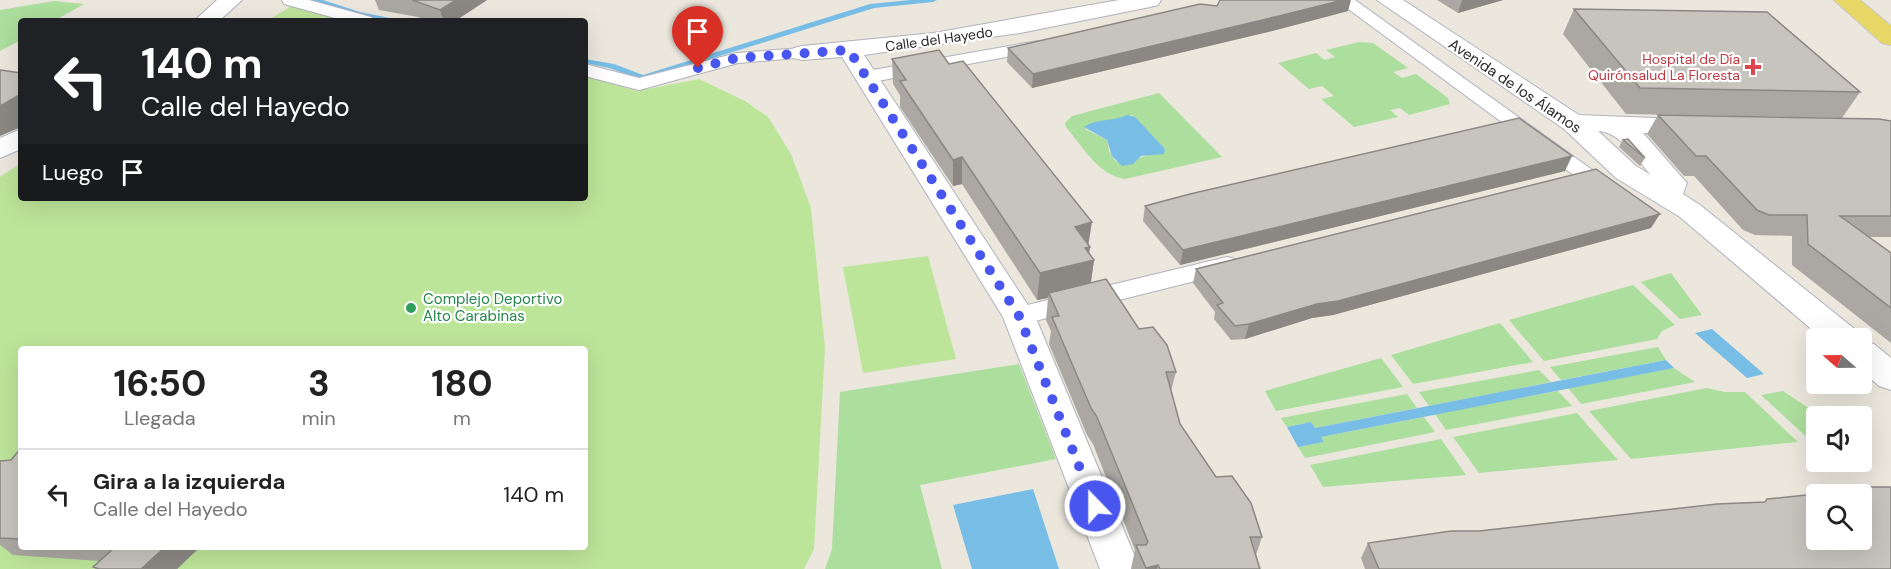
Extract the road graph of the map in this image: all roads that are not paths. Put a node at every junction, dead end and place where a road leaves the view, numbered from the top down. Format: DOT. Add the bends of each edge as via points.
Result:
graph roads {
  1 [pos="231,0"];
  2 [pos="290,0"];
  3 [pos="1150,0"];
  4 [pos="1344,0"];
  5 [pos="1388,0"];
  6 [pos="1846,0"];
  7 [pos="209,18"];
  8 [pos="353,18"];
  9 [pos="1891,38"];
  10 [pos="1052,43"];
  11 [pos="849,50"];
  12 [pos="802,53"];
  13 [pos="588,71"];
  14 [pos="867,77"];
  15 [pos="1573,123"];
  16 [pos="1615,124"];
  17 [pos="1717,126"];
  18 [pos="18,139"];
  19 [pos="0,150"];
  20 [pos="1553,182"];
  21 [pos="1668,197"];
  22 [pos="1247,260"];
  23 [pos="1019,316"];
  24 [pos="1832,328"];
  25 [pos="1872,361"];
  26 [pos="1891,377"];
  27 [pos="1120,569"];
  1 -- 7 [label="street"];
  2 -- 8 [label="street"];
  3 -- 11 [label="street, Calle del Hayedo" via="973,36"];
  4 -- 20 [label="street" via="1587,174"];
  5 -- 15 [label="street, Avenida de los Álamos"];
  6 -- 9 [label="main road"];
  10 -- 14 [label="street"];
  11 -- 12 [label="street, Calle del Hayedo"];
  11 -- 14 [label="street"];
  12 -- 13 [label="street, Calle del Hayedo" via="737,58 639,84"];
  14 -- 23 [label="street"];
  15 -- 16 [label="street"];
  15 -- 21 [label="street, Avenida de los Álamos" via="1626,172"];
  16 -- 17 [label="street"];
  16 -- 21 [label="street" via="1674,183"];
  18 -- 19 [label="street"];
  21 -- 24 [label="street, Avenida de los Álamos"];
  22 -- 23 [label="street"];
  23 -- 27 [label="street"];
  25 -- 26 [label="street"];
}
